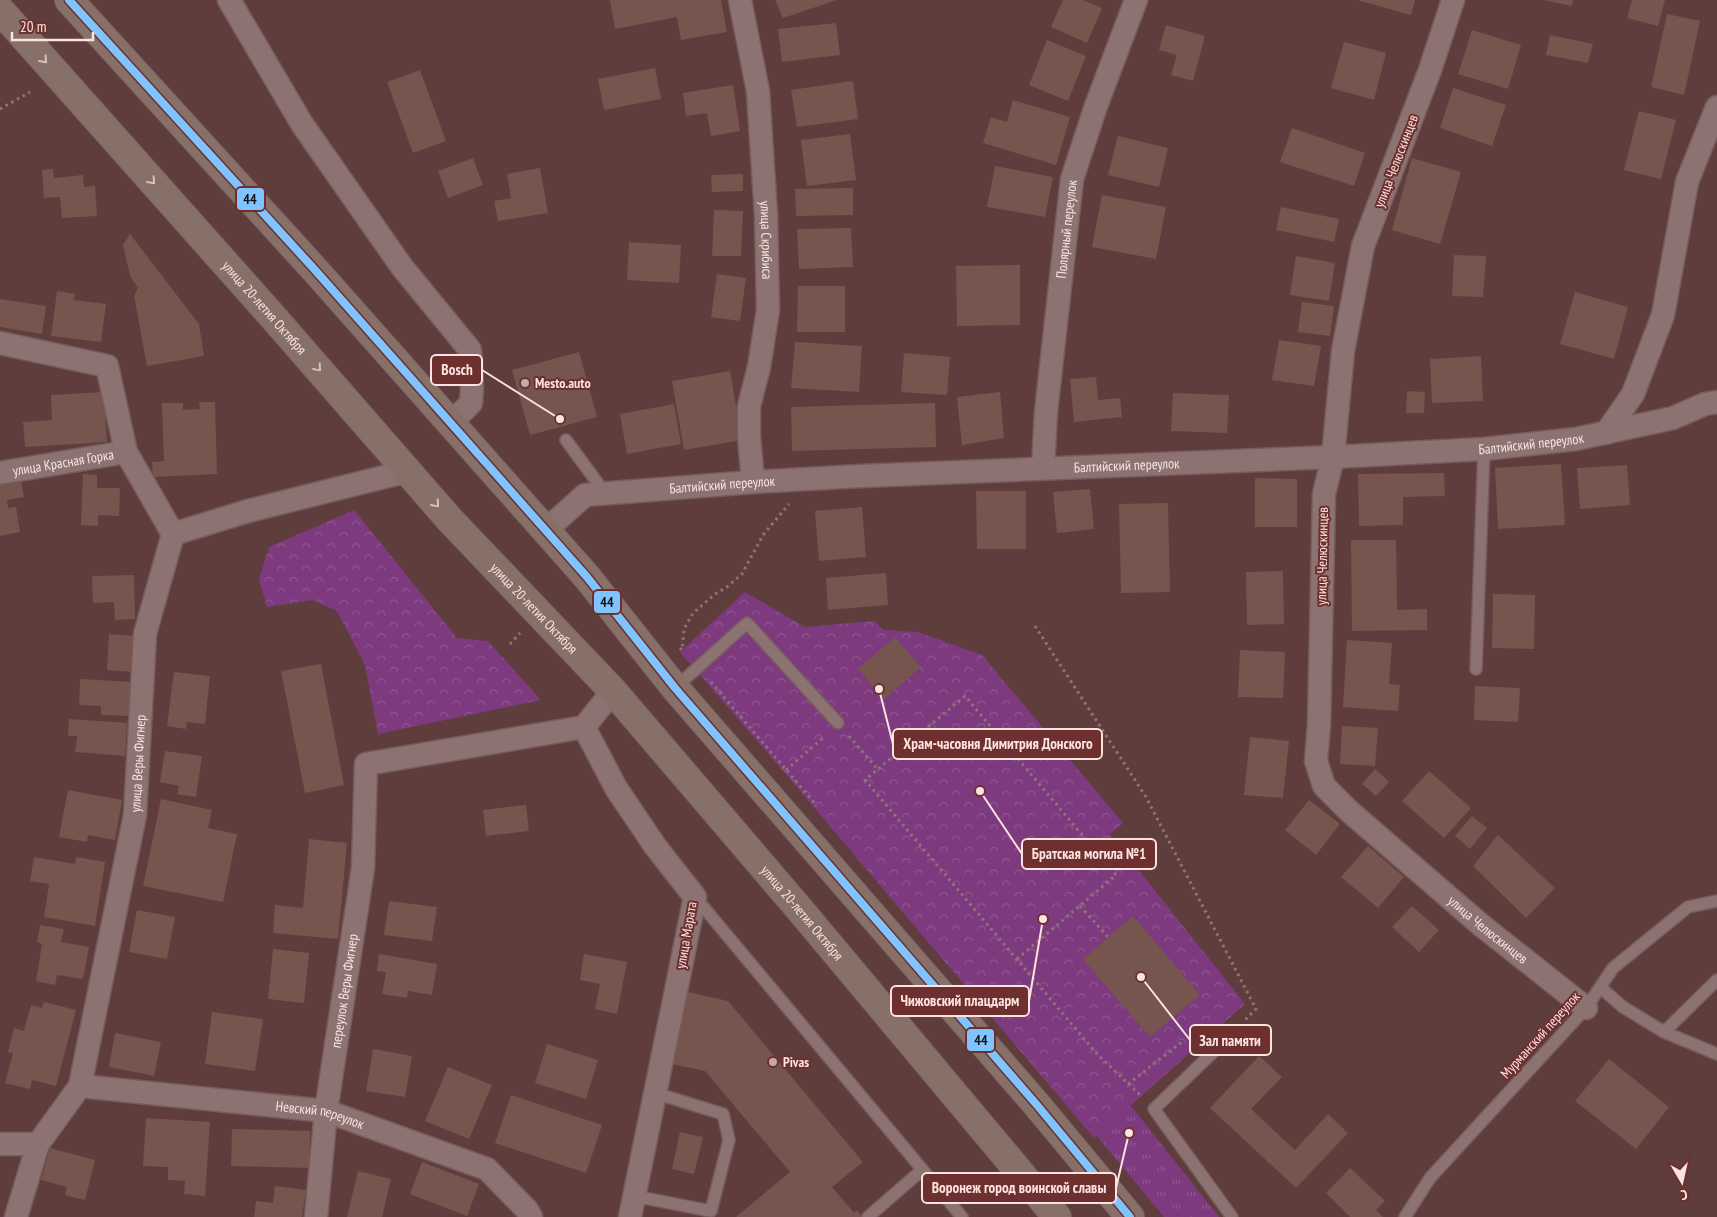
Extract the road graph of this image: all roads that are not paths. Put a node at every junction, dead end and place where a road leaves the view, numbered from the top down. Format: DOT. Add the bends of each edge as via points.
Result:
graph roads {
  1 [pos="69,0"];
  2 [pos="229,0"];
  3 [pos="740,0"];
  4 [pos="1136,0"];
  5 [pos="1452,0"];
  6 [pos="0,10"];
  7 [pos="1717,107"];
  8 [pos="0,344"];
  9 [pos="1717,402"];
  10 [pos="450,424"];
  11 [pos="1606,433"];
  12 [pos="566,440"];
  13 [pos="1484,449"];
  14 [pos="126,452"];
  15 [pos="1333,457"];
  16 [pos="1043,468"];
  17 [pos="408,471"];
  18 [pos="0,472"];
  19 [pos="753,482"];
  20 [pos="605,493"];
  21 [pos="546,530"];
  22 [pos="173,534"];
  23 [pos="1476,669"];
  24 [pos="675,688"];
  25 [pos="613,691"];
  26 [pos="838,724"];
  27 [pos="584,727"];
  28 [pos="695,897"];
  29 [pos="1717,901"];
  30 [pos="1717,980"];
  31 [pos="1600,987"];
  32 [pos="1586,1008"];
  33 [pos="1664,1032"];
  34 [pos="1232,1034"];
  35 [pos="1717,1054"];
  36 [pos="80,1086"];
  37 [pos="655,1093"];
  38 [pos="326,1111"];
  39 [pos="0,1144"];
  40 [pos="38,1144"];
  41 [pos="922,1170"];
  42 [pos="632,1207"];
  43 [pos="16,1217"];
  44 [pos="316,1217"];
  45 [pos="531,1217"];
  46 [pos="868,1217"];
  47 [pos="962,1217"];
  48 [pos="1057,1217"];
  49 [pos="1130,1217"];
  50 [pos="1232,1217"];
  51 [pos="1405,1217"];
  1 -- 10 [label="main road" via="315,270"];
  2 -- 10 [label="street" via="302,124 402,267 470,350 471,403"];
  3 -- 19 [label="street, улица Скрибиса" via="758,91 766,215 768,310 750,406"];
  4 -- 16 [label="street, Полярный переулок" via="1072,179 1046,412"];
  5 -- 15 [label="street, улица Челюскинцев" via="1430,70 1363,246 1343,351"];
  6 -- 17 [label="main road, улица 20-летия Октября, one-way"];
  7 -- 11 [label="street" via="1687,182 1663,315 1633,394"];
  8 -- 14 [label="street" via="107,366"];
  9 -- 11 [label="street, Балтийский переулок" via="1673,418"];
  10 -- 21 [label="main road"];
  11 -- 13 [label="street, Балтийский переулок"];
  12 -- 20 [label="lane"];
  13 -- 15 [label="street, Балтийский переулок"];
  13 -- 23 [label="lane"];
  14 -- 18 [label="street, улица Красная Горка"];
  14 -- 22 [label="street"];
  15 -- 16 [label="street, Балтийский переулок"];
  15 -- 32 [label="street, улица Челюскинцев" via="1324,494 1316,761 1324,786 1481,925"];
  16 -- 19 [label="street, Балтийский переулок"];
  17 -- 22 [label="street" via="248,511"];
  17 -- 25 [label="main road, улица 20-летия Октября, one-way" via="450,520"];
  19 -- 20 [label="street, Балтийский переулок"];
  20 -- 21 [label="street, Балтийский переулок" via="585,495"];
  21 -- 24 [label="main road"];
  22 -- 36 [label="street, улица Веры Фигнер" via="145,634 134,815"];
  24 -- 26 [label="lane" via="747,623"];
  24 -- 49 [label="main road" via="1037,1105"];
  25 -- 27 [label="street"];
  25 -- 48 [label="main road, улица 20-летия Октября"];
  27 -- 28 [label="street, улица Марата" via="616,788"];
  27 -- 38 [label="street, переулок Веры Фигнер" via="366,764 363,868"];
  28 -- 37 [label="street, улица Марата"];
  28 -- 41 [label="lane"];
  29 -- 31 [label="lane, Мурманский переулок" via="1688,907 1613,968"];
  30 -- 33 [label="lane"];
  31 -- 32 [label="lane, Мурманский переулок"];
  31 -- 33 [label="lane"];
  32 -- 51 [label="lane, Мурманский переулок" via="1430,1178"];
  33 -- 35 [label="lane"];
  34 -- 50 [label="lane" via="1154,1109"];
  36 -- 38 [label="street, Невский переулок"];
  36 -- 40 [label="street, улица Веры Фигнер"];
  37 -- 42 [label="street, улица Марата"];
  37 -- 42 [label="lane" via="723,1114 729,1140 711,1210"];
  38 -- 44 [label="street, переулок Веры Фигнер"];
  38 -- 45 [label="street, Невский переулок" via="487,1169"];
  39 -- 40 [label="street"];
  40 -- 43 [label="street, улица Веры Фигнер"];
  41 -- 46 [label="lane"];
  41 -- 47 [label="lane"];
}
